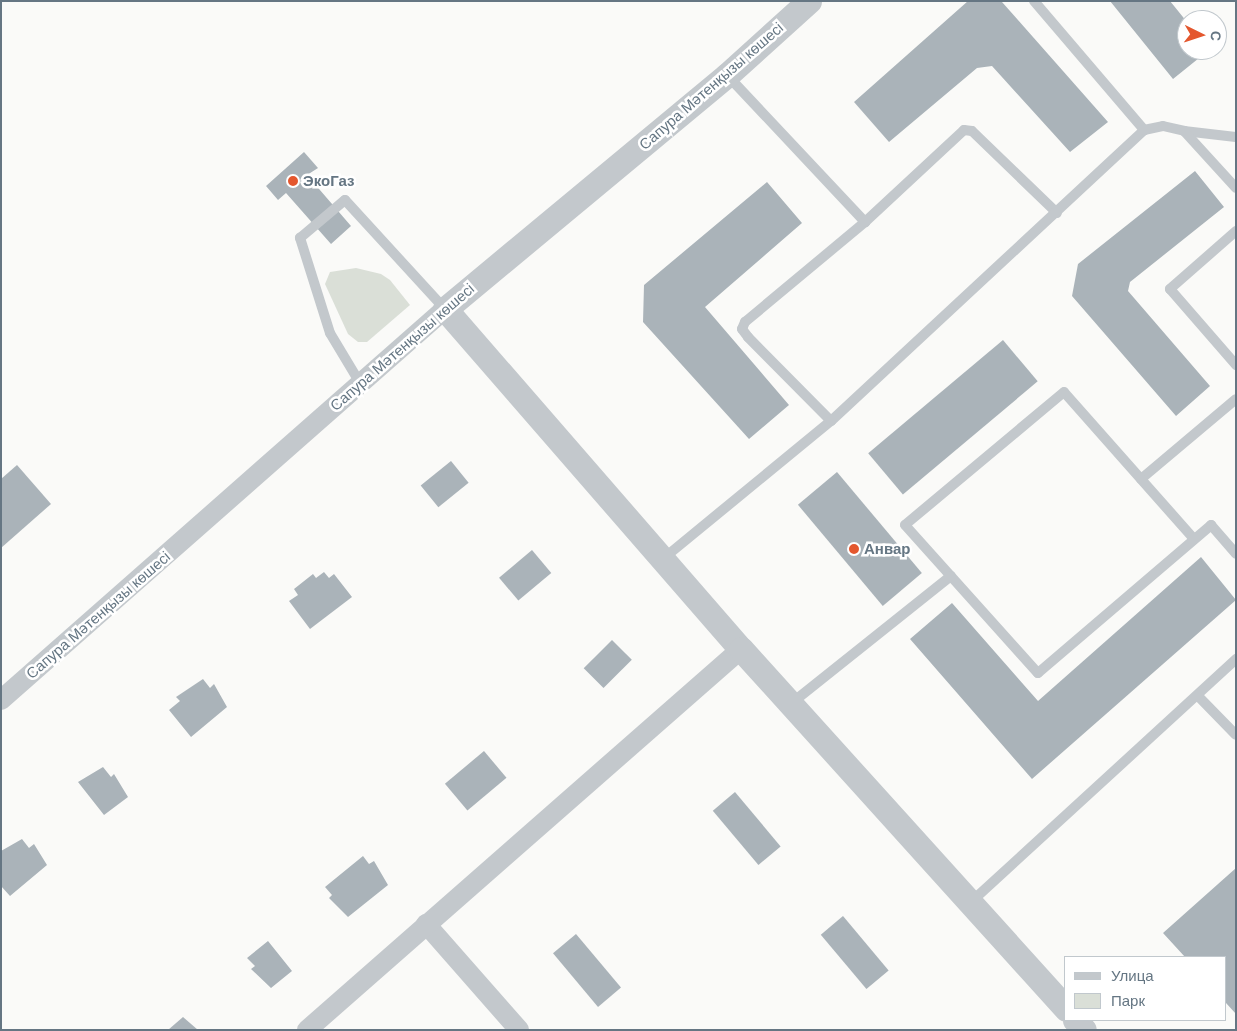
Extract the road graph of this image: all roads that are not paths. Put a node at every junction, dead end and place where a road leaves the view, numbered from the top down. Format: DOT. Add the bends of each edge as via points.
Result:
graph roads {
  1 [pos="809,1"];
  2 [pos="1034,1"];
  3 [pos="727,75"];
  4 [pos="1144,130"];
  5 [pos="1184,132"];
  6 [pos="1236,137"];
  7 [pos="1236,188"];
  8 [pos="1057,213"];
  9 [pos="865,222"];
  10 [pos="1236,231"];
  11 [pos="444,309"];
  12 [pos="1236,365"];
  13 [pos="360,383"];
  14 [pos="1236,399"];
  15 [pos="831,421"];
  16 [pos="1141,479"];
  17 [pos="1194,539"];
  18 [pos="1236,554"];
  19 [pos="664,558"];
  20 [pos="951,576"];
  21 [pos="742,648"];
  22 [pos="1236,659"];
  23 [pos="1198,696"];
  24 [pos="1,700"];
  25 [pos="793,702"];
  26 [pos="1236,735"];
  27 [pos="971,902"];
  28 [pos="426,924"];
  29 [pos="1064,1007"];
  30 [pos="307,1030"];
  31 [pos="519,1030"];
  1 -- 3 [label="street, Сапура Мәтенқызы көшесі"];
  2 -- 4 [label="lane"];
  3 -- 9 [label="lane"];
  3 -- 11 [label="street, Сапура Мәтенқызы көшесі"];
  4 -- 5 [label="lane" via="1163,126"];
  4 -- 8 [label="lane"];
  5 -- 6 [label="lane"];
  5 -- 7 [label="lane"];
  8 -- 9 [label="lane" via="972,131 964,130"];
  8 -- 15 [label="lane"];
  9 -- 15 [label="lane" via="745,322 742,329"];
  10 -- 12 [label="lane" via="1170,289"];
  11 -- 13 [label="street, Сапура Мәтенқызы көшесі"];
  11 -- 13 [label="lane" via="345,200 300,238 330,333"];
  11 -- 19 [label="street"];
  13 -- 24 [label="street, Сапура Мәтенқызы көшесі"];
  14 -- 16 [label="lane"];
  15 -- 19 [label="lane"];
  16 -- 17 [label="lane"];
  16 -- 20 [label="lane" via="1064,392 906,525"];
  17 -- 18 [label="lane" via="1211,525"];
  17 -- 20 [label="lane" via="1038,673"];
  19 -- 21 [label="street"];
  20 -- 25 [label="lane"];
  21 -- 25 [label="street"];
  21 -- 28 [label="street"];
  22 -- 23 [label="lane"];
  23 -- 26 [label="lane"];
  23 -- 27 [label="lane"];
  25 -- 27 [label="street"];
  27 -- 29 [label="street"];
  28 -- 30 [label="street"];
  28 -- 31 [label="street"];
}
